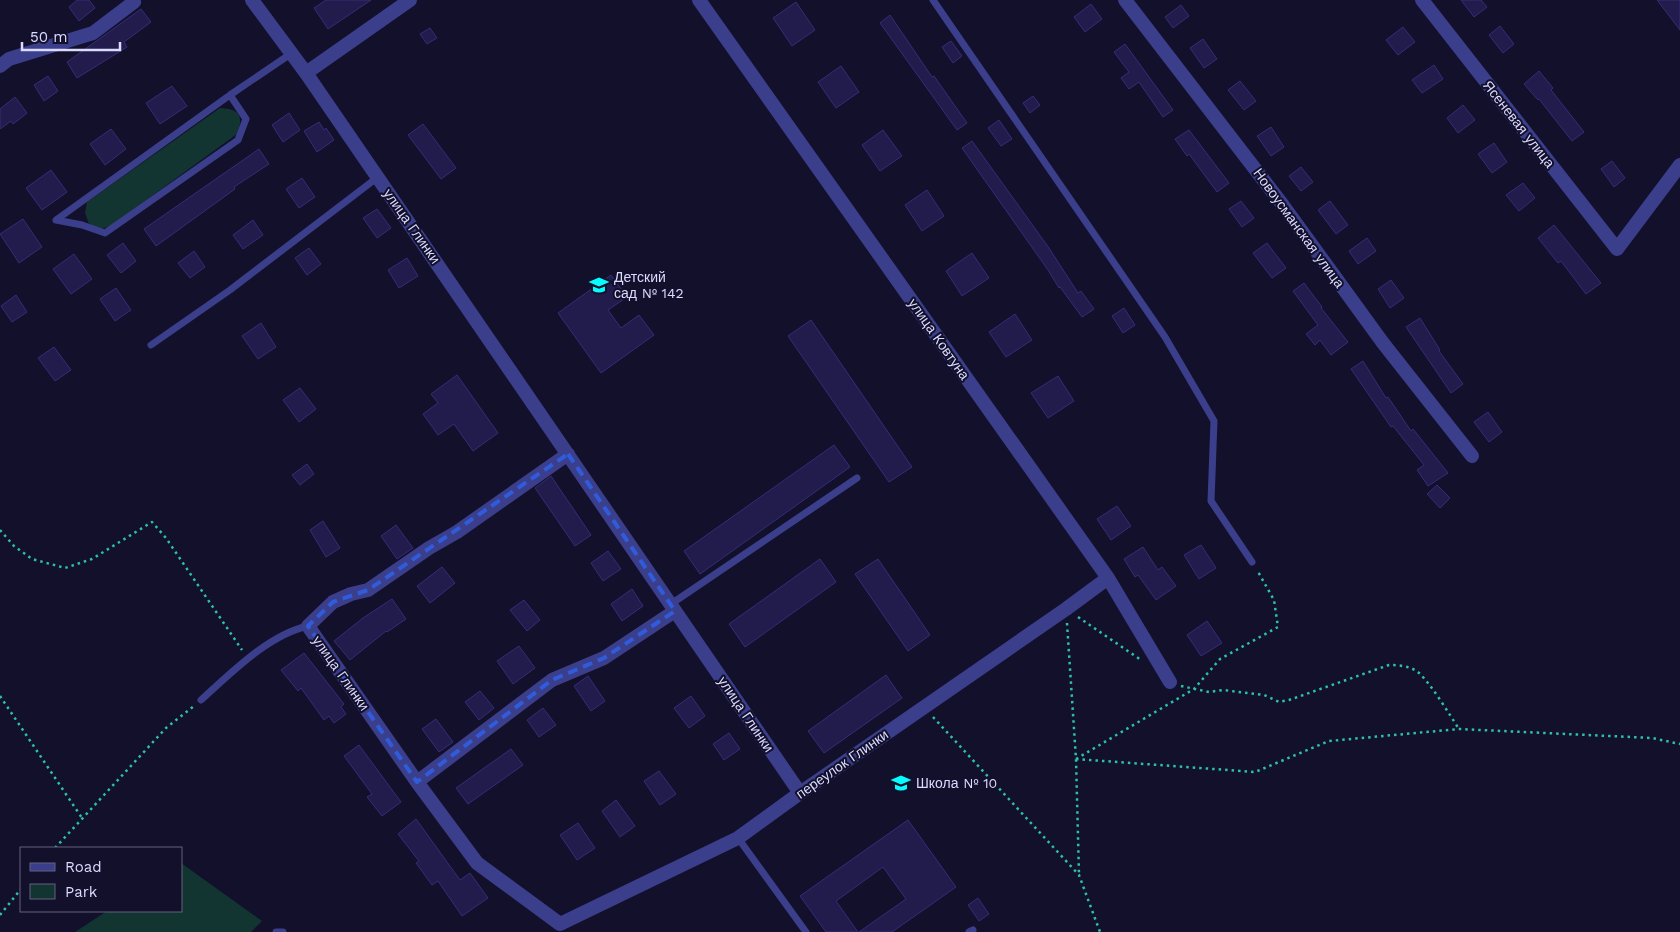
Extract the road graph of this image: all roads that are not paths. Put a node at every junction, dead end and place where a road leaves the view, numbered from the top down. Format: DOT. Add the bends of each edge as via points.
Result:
graph roads {
  1 [pos="133,0"];
  2 [pos="252,0"];
  3 [pos="410,0"];
  4 [pos="700,0"];
  5 [pos="933,0"];
  6 [pos="1125,0"];
  7 [pos="1422,0"];
  8 [pos="292,54"];
  9 [pos="0,66"];
  10 [pos="306,73"];
  11 [pos="230,95"];
  12 [pos="1680,165"];
  13 [pos="378,177"];
  14 [pos="151,345"];
  15 [pos="568,454"];
  16 [pos="1472,456"];
  17 [pos="857,478"];
  18 [pos="1252,562"];
  19 [pos="1108,578"];
  20 [pos="673,607"];
  21 [pos="308,626"];
  22 [pos="1170,682"];
  23 [pos="201,700"];
  24 [pos="417,782"];
  25 [pos="800,793"];
  26 [pos="738,838"];
  27 [pos="560,924"];
  28 [pos="276,932"];
  29 [pos="283,932"];
  30 [pos="806,932"];
  1 -- 9 [label="street" via="93,33 9,59"];
  2 -- 8 [label="street, улица Глинки"];
  3 -- 10 [label="street"];
  4 -- 19 [label="street, улица Ковтуна"];
  5 -- 18 [label="lane" via="1165,337 1214,421 1211,501"];
  6 -- 16 [label="street, Новоусманская улица"];
  7 -- 12 [label="street, Ясеневая улица" via="1617,249"];
  8 -- 10 [label="street, улица Глинки"];
  8 -- 11 [label="lane"];
  10 -- 13 [label="street, улица Глинки"];
  11 -- 11 [label="lane" via="246,119 238,140 105,233 56,220"];
  13 -- 14 [label="lane" via="230,290"];
  13 -- 15 [label="street, улица Глинки"];
  15 -- 20 [label="street, улица Глинки"];
  15 -- 21 [label="street, улица Глинки" via="368,590 333,602"];
  17 -- 20 [label="lane"];
  19 -- 22 [label="street, улица Ковтуна"];
  19 -- 25 [label="street, переулок Глинки"];
  20 -- 24 [label="street" via="604,658 552,680"];
  20 -- 25 [label="street, улица Глинки"];
  21 -- 23 [label="lane" via="291,630 248,659"];
  21 -- 24 [label="street, улица Глинки"];
  24 -- 27 [label="street, улица Глинки" via="477,863"];
  25 -- 26 [label="street, переулок Глинки"];
  26 -- 27 [label="street, переулок Глинки"];
  26 -- 30 [label="lane"];
  28 -- 29 [label="lane"];
}
